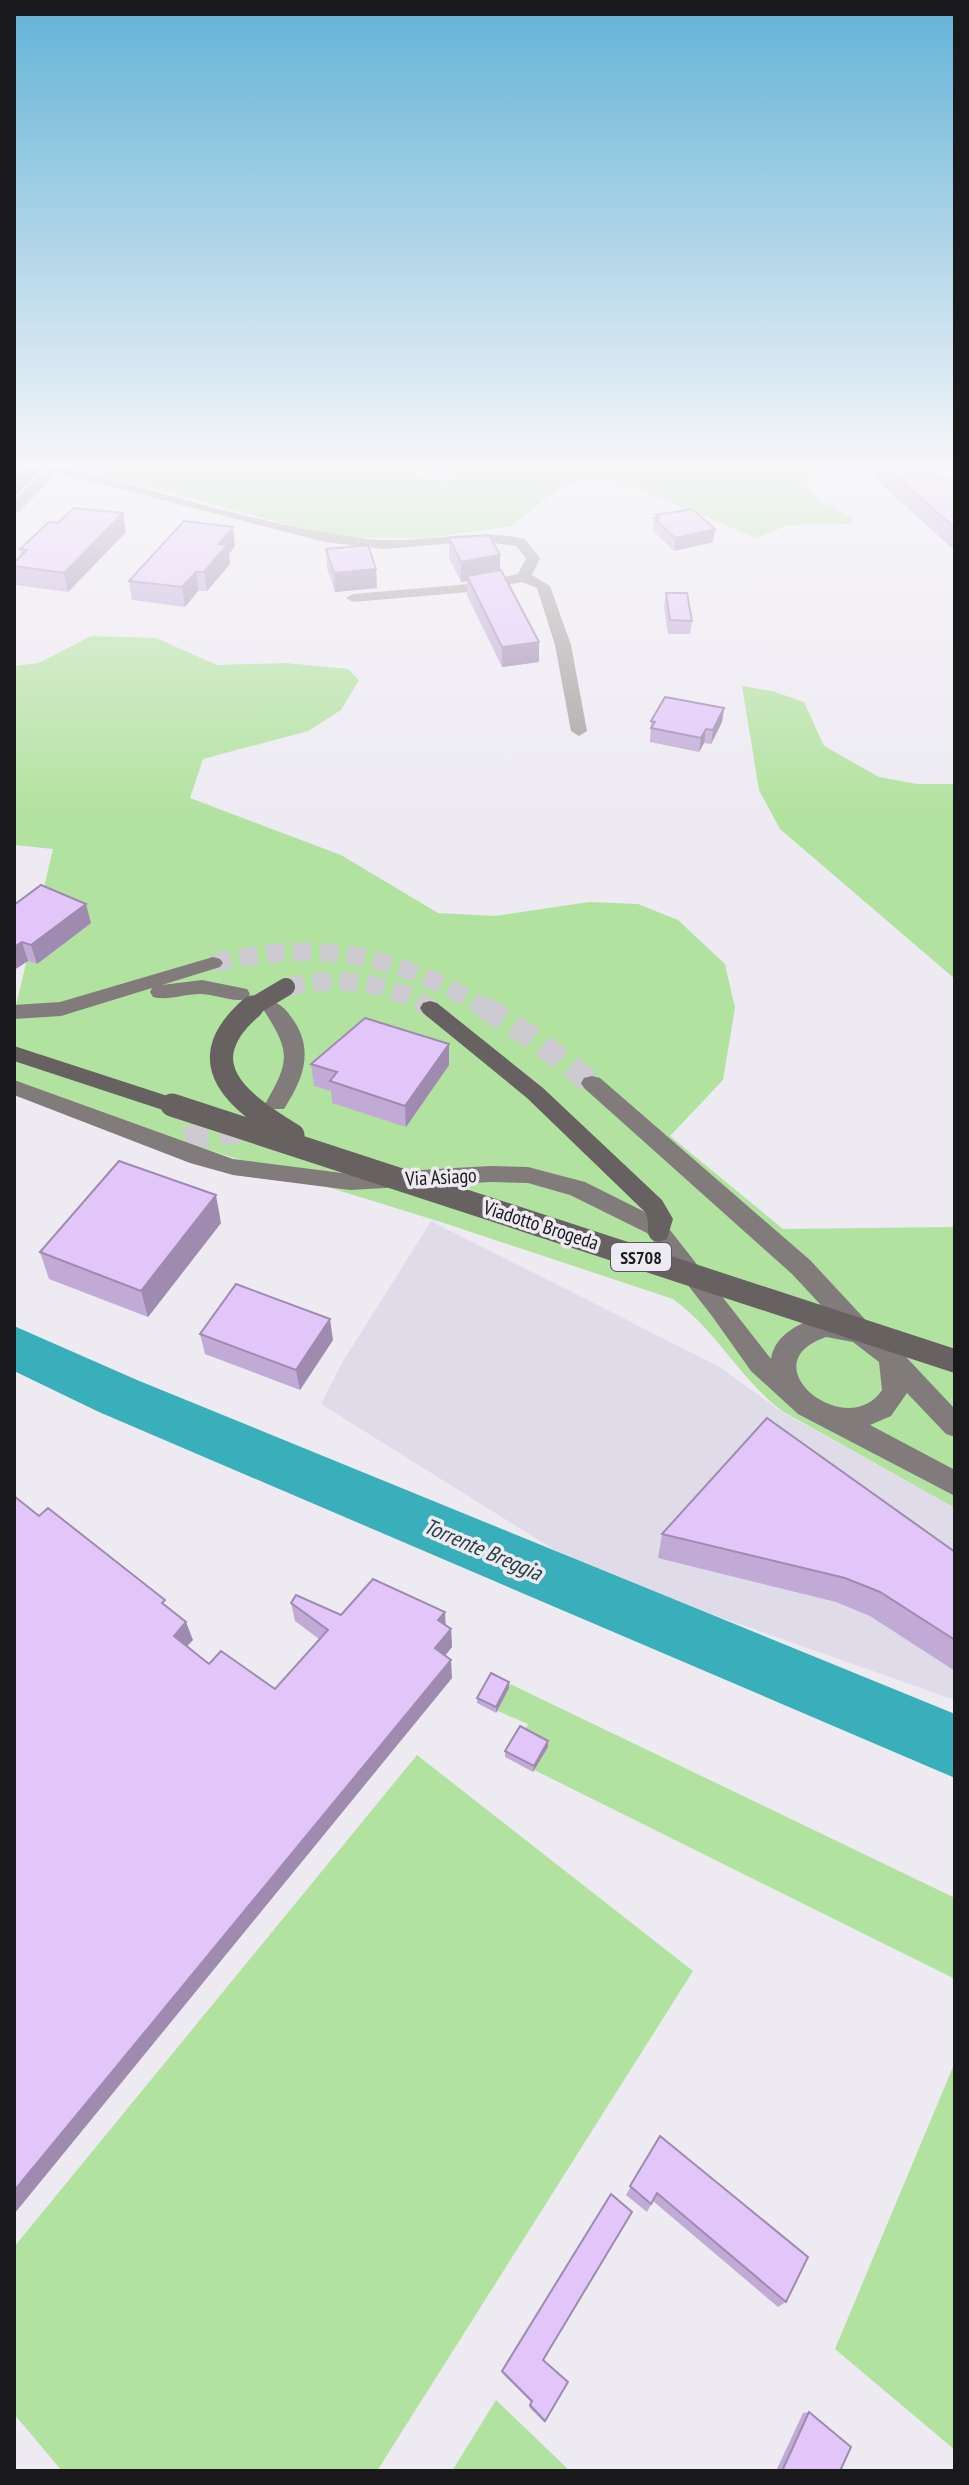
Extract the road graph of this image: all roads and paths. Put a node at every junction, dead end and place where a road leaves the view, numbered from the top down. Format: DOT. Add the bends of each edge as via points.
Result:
graph roads {
  1 [pos="495,583"];
  2 [pos="537,583"];
  3 [pos="353,598"];
  4 [pos="579,731"];
  5 [pos="213,963"];
  6 [pos="286,987"];
  7 [pos="240,994"];
  8 [pos="430,1008"];
  9 [pos="61,1009"];
  10 [pos="273,1009"];
  11 [pos="14,1012"];
  12 [pos="14,1053"];
  13 [pos="592,1083"];
  14 [pos="14,1087"];
  15 [pos="276,1104"];
  16 [pos="135,1132"];
  17 [pos="185,1138"];
  18 [pos="326,1155"];
  19 [pos="659,1233"];
  20 [pos="868,1337"];
  21 [pos="890,1359"];
  22 [pos="955,1361"];
  23 [pos="793,1395"];
  24 [pos="833,1417"];
  25 [pos="955,1426"];
  26 [pos="955,1484"];
  1 -- 3 [label="street"];
  2 -- 4 [label="street" via="543,586 563,645"];
  5 -- 9 [label="street"];
  6 -- 18 [label="main road, SS708, bridge" via="253,1004 233,1024 222,1048 223,1071 251,1109"];
  7 -- 9 [label="street" via="190,987"];
  8 -- 19 [label="main road, SS708" via="535,1093 654,1206 661,1219"];
  9 -- 11 [label="street"];
  10 -- 15 [label="street" via="291,1031 295,1058 289,1086"];
  12 -- 18 [label="main road, Viadotto Brogeda / SS708, bridge"];
  13 -- 20 [label="street" via="801,1267"];
  14 -- 16 [label="street, Via Asiago / SS708"];
  16 -- 17 [label="street, SS708"];
  16 -- 19 [label="street, Via Asiago / SS708" via="233,1167 311,1179 528,1175 614,1204"];
  18 -- 22 [label="main road, Viadotto Brogeda / SS708, bridge"];
  19 -- 23 [label="street, Via Asiago / SS708" via="760,1364"];
  20 -- 21 [label="street"];
  20 -- 23 [label="street" via="826,1327 792,1340 781,1364"];
  21 -- 24 [label="street" via="895,1389 882,1408 863,1417"];
  21 -- 25 [label="street"];
  23 -- 24 [label="street, SS708"];
  24 -- 26 [label="street, SS708"];
}
